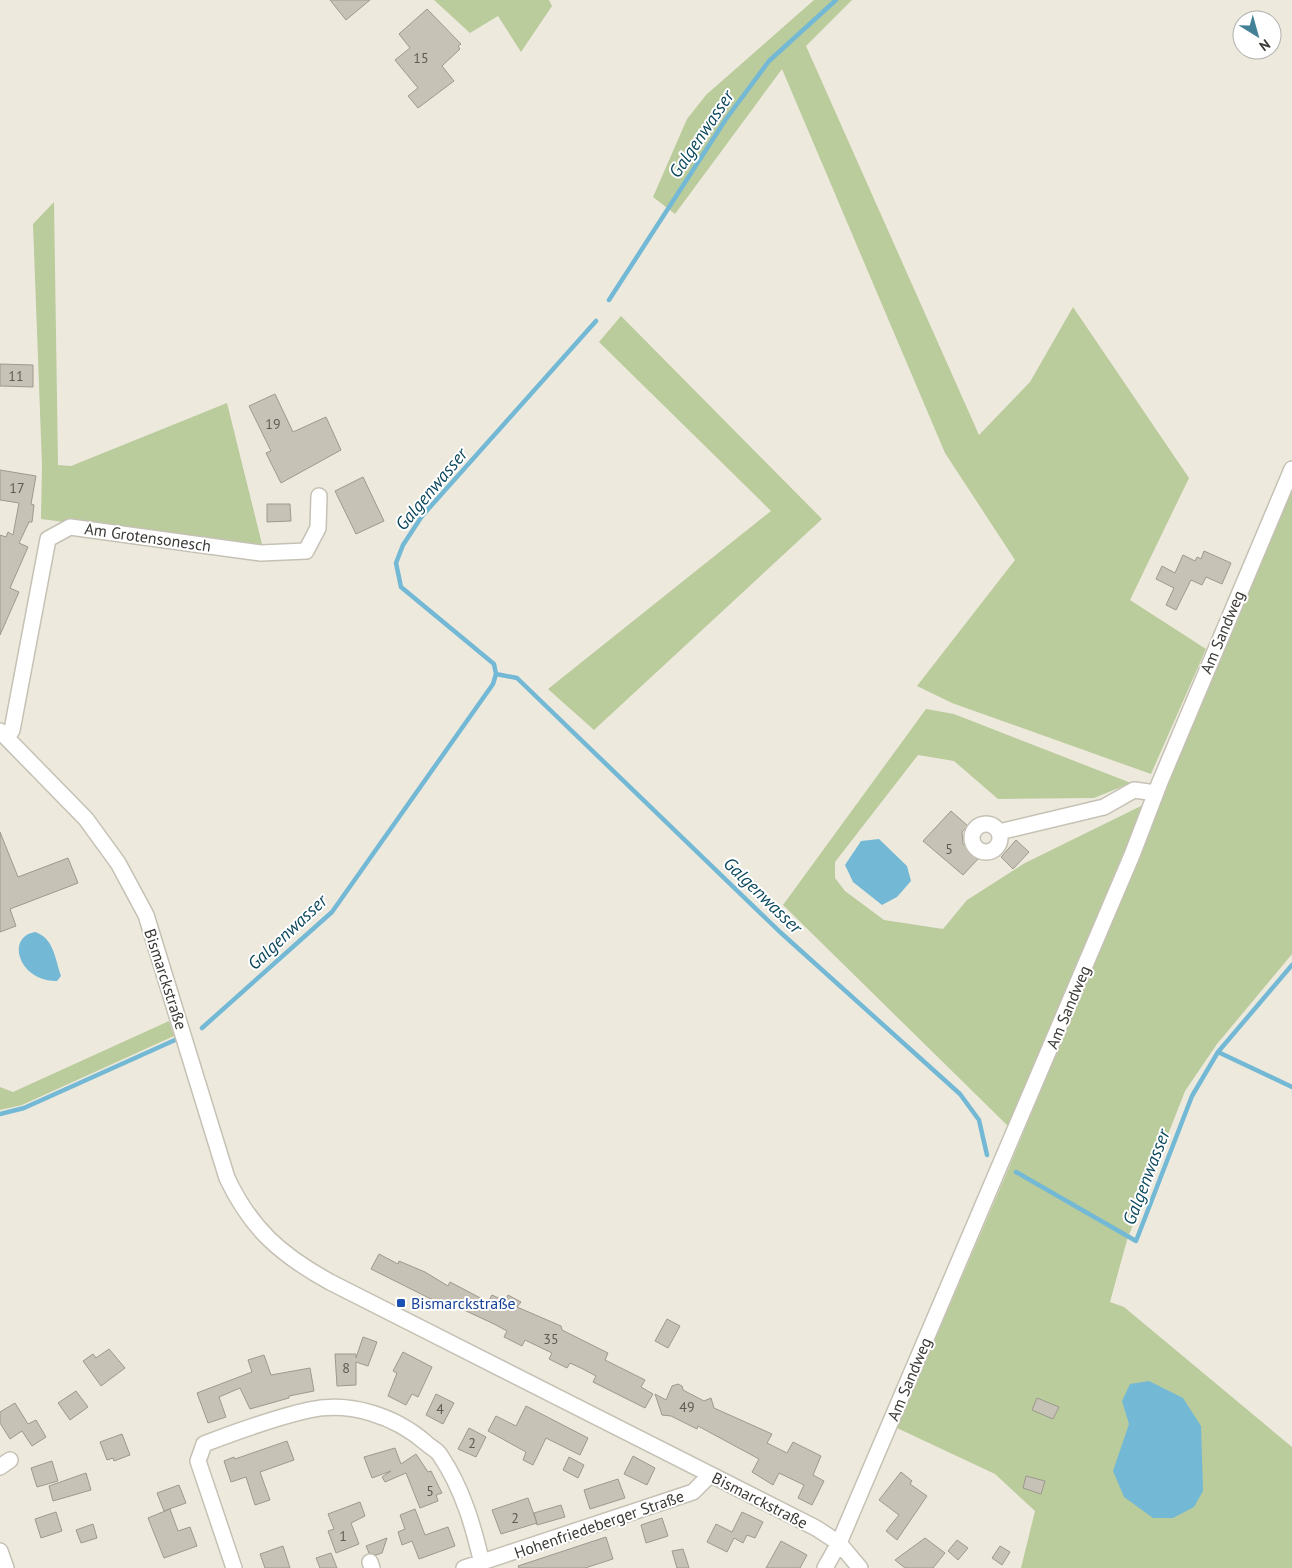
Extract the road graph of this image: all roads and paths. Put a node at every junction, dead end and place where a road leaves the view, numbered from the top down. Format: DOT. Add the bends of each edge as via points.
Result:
graph roads {
  1 [pos="1292,469"];
  2 [pos="318,496"];
  3 [pos="4,735"];
  4 [pos="1156,793"];
  5 [pos="999,832"];
  6 [pos="710,1474"];
  7 [pos="838,1543"];
  8 [pos="0,1551"];
  9 [pos="482,1565"];
  10 [pos="6,1568"];
  11 [pos="234,1568"];
  12 [pos="464,1568"];
  13 [pos="825,1568"];
  14 [pos="860,1568"];
  1 -- 4 [label="street, Am Sandweg"];
  2 -- 3 [label="street, Am Grotensonesch" via="318,528 306,550 261,553 70,527 48,539 12,730"];
  3 -- 6 [label="street, Bismarckstraße" via="86,818 118,863 146,915 227,1178 260,1231 289,1258 308,1270"];
  4 -- 5 [label="street" via="1134,790 1104,806"];
  4 -- 7 [label="street, Am Sandweg" via="1006,1154"];
  6 -- 7 [label="street, Bismarckstraße" via="816,1528"];
  6 -- 9 [label="street, Hohenfriedeberger Straße" via="693,1492"];
  7 -- 13 [label="street"];
  7 -- 14 [label="street, Bismarckstraße"];
  8 -- 10 [label="street"];
  9 -- 11 [label="street" via="468,1508 439,1454 415,1434 384,1417 336,1408 310,1410 204,1444 198,1460"];
  9 -- 12 [label="street, Hohenfriedeberger Straße"];
}
